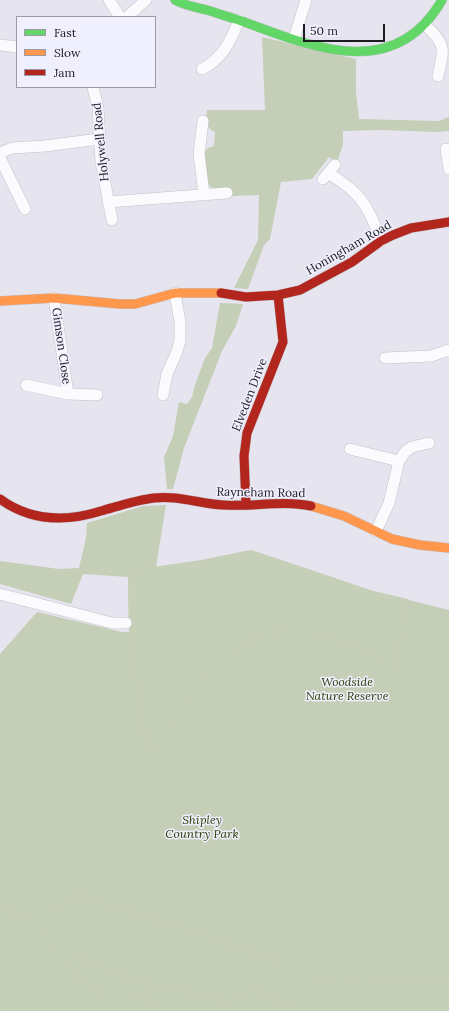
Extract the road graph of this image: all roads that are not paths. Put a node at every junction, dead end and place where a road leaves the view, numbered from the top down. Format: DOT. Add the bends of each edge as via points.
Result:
graph roads {
  1 [pos="109,0"];
  2 [pos="146,0"];
  3 [pos="175,0"];
  4 [pos="306,0"];
  5 [pos="442,0"];
  6 [pos="119,16"];
  7 [pos="128,16"];
  8 [pos="239,20"];
  9 [pos="425,25"];
  10 [pos="294,39"];
  11 [pos="0,45"];
  12 [pos="16,47"];
  13 [pos="202,69"];
  14 [pos="438,76"];
  15 [pos="93,88"];
  16 [pos="203,121"];
  17 [pos="200,137"];
  18 [pos="99,139"];
  19 [pos="212,140"];
  20 [pos="446,149"];
  21 [pos="1,151"];
  22 [pos="449,169"];
  23 [pos="329,172"];
  24 [pos="227,193"];
  25 [pos="204,194"];
  26 [pos="108,202"];
  27 [pos="25,209"];
  28 [pos="112,220"];
  29 [pos="449,222"];
  30 [pos="381,241"];
  31 [pos="175,293"];
  32 [pos="278,295"];
  33 [pos="54,298"];
  34 [pos="0,301"];
  35 [pos="449,350"];
  36 [pos="385,357"];
  37 [pos="26,385"];
  38 [pos="68,394"];
  39 [pos="97,395"];
  40 [pos="163,395"];
  41 [pos="429,443"];
  42 [pos="350,449"];
  43 [pos="399,461"];
  44 [pos="0,499"];
  45 [pos="246,505"];
  46 [pos="376,531"];
  47 [pos="449,548"];
  48 [pos="0,594"];
  49 [pos="126,623"];
  1 -- 6 [label="street"];
  2 -- 7 [label="street"];
  3 -- 8 [label="street" via="189,7"];
  4 -- 10 [label="street"];
  5 -- 9 [label="street"];
  8 -- 10 [label="street"];
  8 -- 13 [label="street" via="234,35 222,54 211,65"];
  9 -- 10 [label="street" via="405,40 388,48 373,51 338,50"];
  9 -- 14 [label="street" via="442,43 443,55"];
  11 -- 12 [label="street"];
  15 -- 18 [label="street, Holywell Road" via="98,108"];
  16 -- 17 [label="street"];
  17 -- 19 [label="street"];
  17 -- 25 [label="street" via="199,154"];
  18 -- 21 [label="street"];
  18 -- 26 [label="street, Holywell Road"];
  20 -- 22 [label="street"];
  21 -- 27 [label="street" via="0,158"];
  23 -- 30 [label="street" via="361,200"];
  24 -- 25 [label="street"];
  25 -- 26 [label="street"];
  26 -- 28 [label="street, Holywell Road"];
  29 -- 30 [label="street, Honingham Road" via="411,228"];
  30 -- 32 [label="street, Honingham Road" via="352,262 312,284 300,290"];
  31 -- 32 [label="street, Honingham Road" via="204,292 246,297"];
  31 -- 33 [label="street, Honingham Road" via="135,304"];
  31 -- 40 [label="street" via="180,341 167,374"];
  32 -- 45 [label="street, Elveden Drive" via="283,342 247,433 244,456"];
  33 -- 34 [label="street, Honingham Road"];
  33 -- 38 [label="street, Gimson Close"];
  35 -- 36 [label="street" via="431,356"];
  37 -- 38 [label="street, Gimson Close"];
  38 -- 39 [label="street, Gimson Close"];
  41 -- 43 [label="street" via="409,449"];
  42 -- 43 [label="street"];
  43 -- 46 [label="street" via="389,503"];
  44 -- 45 [label="street, Rayneham Road" via="28,513 63,519 151,497"];
  45 -- 46 [label="street, Rayneham Road" via="289,503 314,506 342,515"];
  46 -- 47 [label="street, Rayneham Road" via="414,544"];
  48 -- 49 [label="street" via="112,623"];
}
